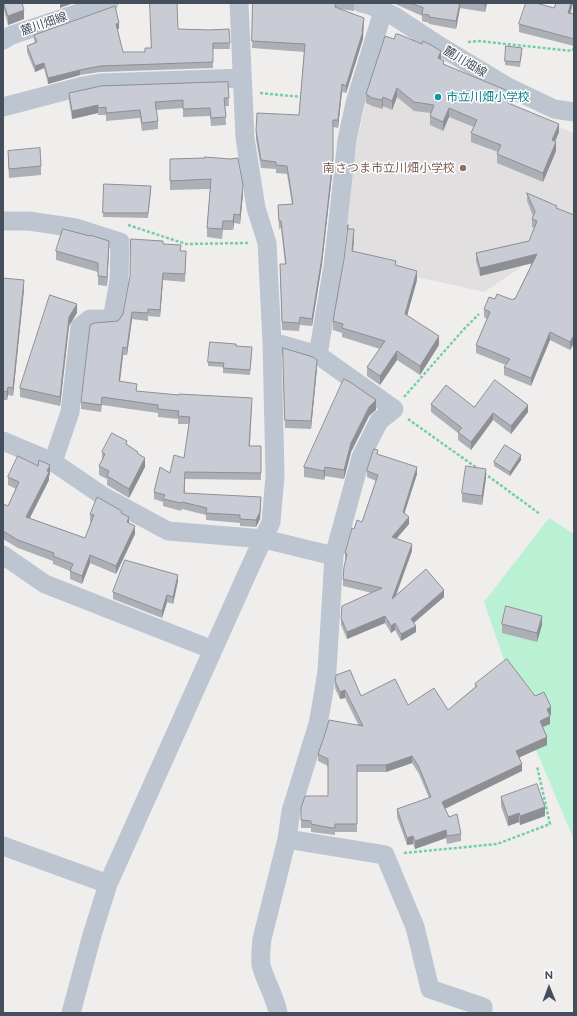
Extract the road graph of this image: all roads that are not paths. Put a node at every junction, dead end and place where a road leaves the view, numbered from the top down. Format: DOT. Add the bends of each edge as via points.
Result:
graph roads {
  1 [pos="109,3"];
  2 [pos="239,3"];
  3 [pos="371,5"];
  4 [pos="3,40"];
  5 [pos="243,85"];
  6 [pos="3,107"];
  7 [pos="574,112"];
  8 [pos="3,222"];
  9 [pos="272,342"];
  10 [pos="318,355"];
  11 [pos="3,441"];
  12 [pos="53,462"];
  13 [pos="264,539"];
  14 [pos="3,555"];
  15 [pos="334,556"];
  16 [pos="213,650"];
  17 [pos="287,839"];
  18 [pos="3,846"];
  19 [pos="108,884"];
  20 [pos="71,1013"];
  21 [pos="278,1013"];
  22 [pos="482,1013"];
  1 -- 4 [label="street, 麓川畑線"];
  2 -- 5 [label="street"];
  3 -- 7 [label="street, 麓川畑線" via="403,21 438,46 506,86 554,109"];
  3 -- 10 [label="street" via="347,140 333,266"];
  5 -- 6 [label="street" via="100,83"];
  5 -- 9 [label="street" via="245,138 256,208 267,243"];
  8 -- 12 [label="street" via="29,221 76,228 120,242 119,280 112,318 90,319 80,327 70,412"];
  9 -- 10 [label="street"];
  9 -- 13 [label="street" via="275,476 271,522"];
  10 -- 15 [label="street" via="394,409 379,421 361,457"];
  11 -- 12 [label="street"];
  12 -- 13 [label="street" via="103,496 168,531"];
  13 -- 15 [label="street"];
  13 -- 16 [label="street"];
  14 -- 16 [label="street" via="45,584"];
  15 -- 17 [label="street" via="327,671 318,724 291,811"];
  16 -- 19 [label="street"];
  17 -- 21 [label="street" via="260,954"];
  17 -- 22 [label="street" via="385,855 415,926 430,989 483,1007"];
  18 -- 19 [label="street"];
  19 -- 20 [label="street"];
}
